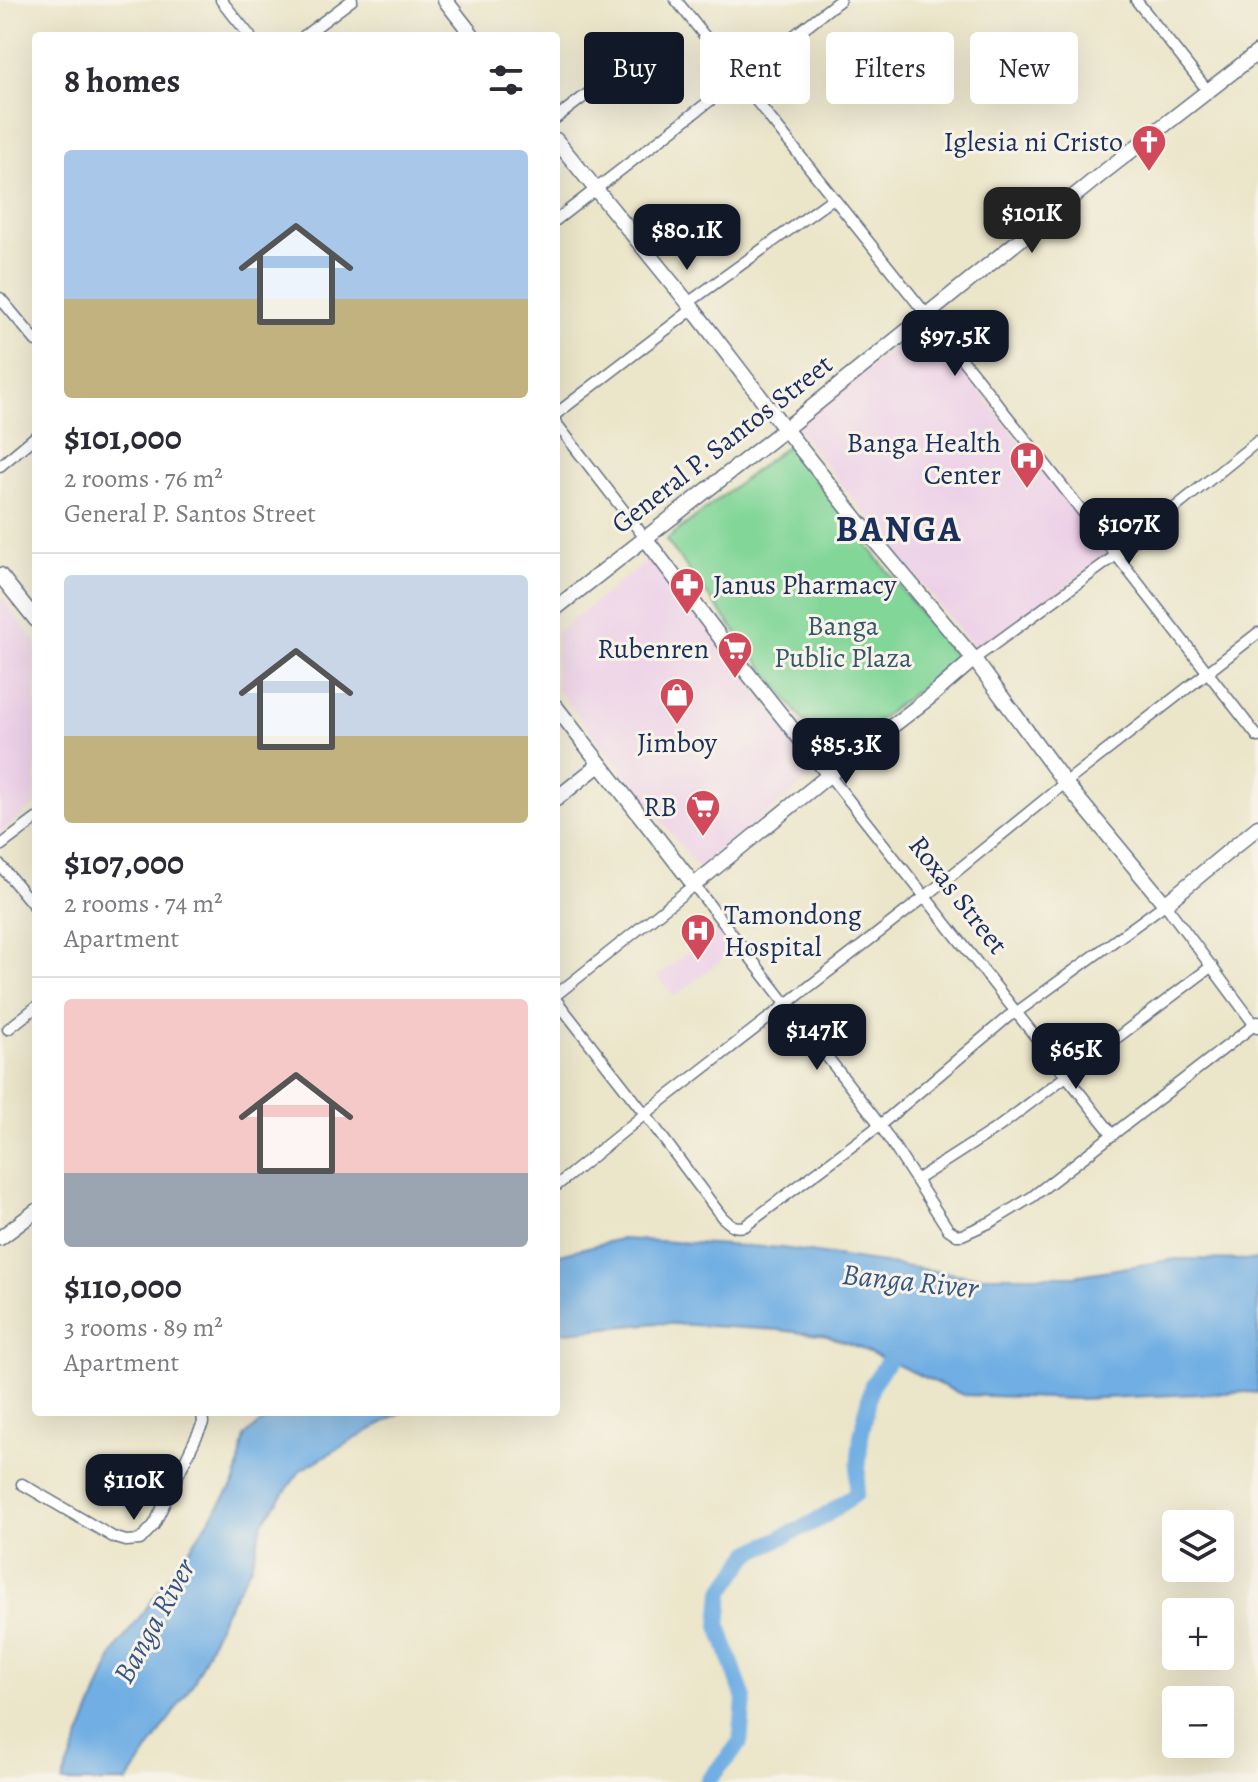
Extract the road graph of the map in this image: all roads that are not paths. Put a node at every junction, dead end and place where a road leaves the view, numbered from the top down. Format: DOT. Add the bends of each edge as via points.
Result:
graph roads {
  1 [pos="221,0"];
  2 [pos="352,0"];
  3 [pos="445,0"];
  4 [pos="676,0"];
  5 [pos="840,0"];
  6 [pos="1136,0"];
  7 [pos="247,32"];
  8 [pos="309,32"];
  9 [pos="470,32"];
  10 [pos="702,32"];
  11 [pos="799,32"];
  12 [pos="1258,52"];
  13 [pos="1208,91"];
  14 [pos="584,97"];
  15 [pos="707,104"];
  16 [pos="758,104"];
  17 [pos="560,115"];
  18 [pos="560,145"];
  19 [pos="596,190"];
  20 [pos="832,199"];
  21 [pos="560,217"];
  22 [pos="0,298"];
  23 [pos="690,306"];
  24 [pos="926,316"];
  25 [pos="32,336"];
  26 [pos="560,411"];
  27 [pos="560,428"];
  28 [pos="785,429"];
  29 [pos="32,439"];
  30 [pos="1256,448"];
  31 [pos="0,466"];
  32 [pos="645,538"];
  33 [pos="1115,556"];
  34 [pos="0,575"];
  35 [pos="560,605"];
  36 [pos="32,615"];
  37 [pos="1258,633"];
  38 [pos="974,659"];
  39 [pos="1208,672"];
  40 [pos="560,712"];
  41 [pos="1258,737"];
  42 [pos="600,764"];
  43 [pos="829,775"];
  44 [pos="1065,783"];
  45 [pos="560,796"];
  46 [pos="32,822"];
  47 [pos="1258,827"];
  48 [pos="0,846"];
  49 [pos="0,865"];
  50 [pos="694,885"];
  51 [pos="926,896"];
  52 [pos="32,903"];
  53 [pos="1165,904"];
  54 [pos="1212,966"];
  55 [pos="560,995"];
  56 [pos="560,1003"];
  57 [pos="786,1005"];
  58 [pos="32,1010"];
  59 [pos="1017,1012"];
  60 [pos="1257,1025"];
  61 [pos="8,1029"];
  62 [pos="1066,1077"];
  63 [pos="645,1114"];
  64 [pos="880,1125"];
  65 [pos="1113,1135"];
  66 [pos="916,1180"];
  67 [pos="560,1183"];
  68 [pos="32,1214"];
  69 [pos="0,1238"];
  70 [pos="202,1416"];
  71 [pos="22,1484"];
  1 -- 7 [label="street"];
  2 -- 8 [label="street"];
  3 -- 9 [label="street"];
  4 -- 10 [label="street"];
  5 -- 11 [label="street"];
  6 -- 13 [label="street"];
  12 -- 13 [label="street, General P. Santos Street"];
  13 -- 24 [label="street, General P. Santos Street"];
  14 -- 17 [label="street"];
  15 -- 19 [label="street"];
  16 -- 20 [label="street"];
  18 -- 19 [label="street"];
  19 -- 21 [label="street"];
  19 -- 23 [label="street"];
  20 -- 23 [label="street"];
  20 -- 24 [label="street"];
  22 -- 25 [label="street"];
  23 -- 26 [label="street"];
  23 -- 28 [label="street"];
  24 -- 28 [label="street, General P. Santos Street"];
  24 -- 33 [label="street"];
  27 -- 32 [label="street, Roxas Street"];
  28 -- 32 [label="street, General P. Santos Street"];
  28 -- 38 [label="street"];
  29 -- 31 [label="street"];
  30 -- 33 [label="street"];
  32 -- 35 [label="street, General P. Santos Street"];
  32 -- 43 [label="street, Roxas Street"];
  33 -- 38 [label="street"];
  33 -- 39 [label="street"];
  34 -- 36 [label="street"];
  37 -- 39 [label="street"];
  38 -- 43 [label="street"];
  38 -- 44 [label="street"];
  39 -- 41 [label="street"];
  39 -- 44 [label="street"];
  40 -- 42 [label="street"];
  42 -- 45 [label="street"];
  42 -- 50 [label="street"];
  43 -- 50 [label="street"];
  43 -- 51 [label="street, Roxas Street"];
  44 -- 51 [label="street"];
  44 -- 53 [label="street"];
  46 -- 48 [label="street"];
  47 -- 53 [label="street"];
  49 -- 52 [label="street"];
  50 -- 55 [label="street"];
  50 -- 57 [label="street"];
  51 -- 57 [label="street"];
  51 -- 59 [label="street, Roxas Street"];
  53 -- 54 [label="street"];
  53 -- 59 [label="street"];
  54 -- 60 [label="street"];
  54 -- 62 [label="street"];
  56 -- 63 [label="street"];
  57 -- 63 [label="street"];
  57 -- 64 [label="street"];
  58 -- 61 [label="street"];
  59 -- 62 [label="street, Roxas Street"];
  59 -- 64 [label="street"];
  60 -- 65 [label="street"];
  62 -- 65 [label="street, Roxas Street"];
  62 -- 66 [label="street"];
  63 -- 64 [label="street" via="722,1217 739,1228"];
  63 -- 67 [label="street"];
  64 -- 66 [label="street"];
  65 -- 66 [label="street" via="1032,1197 962,1235 948,1229"];
  68 -- 69 [label="street"];
  70 -- 71 [label="street" via="154,1525 140,1540 113,1537"];
}
